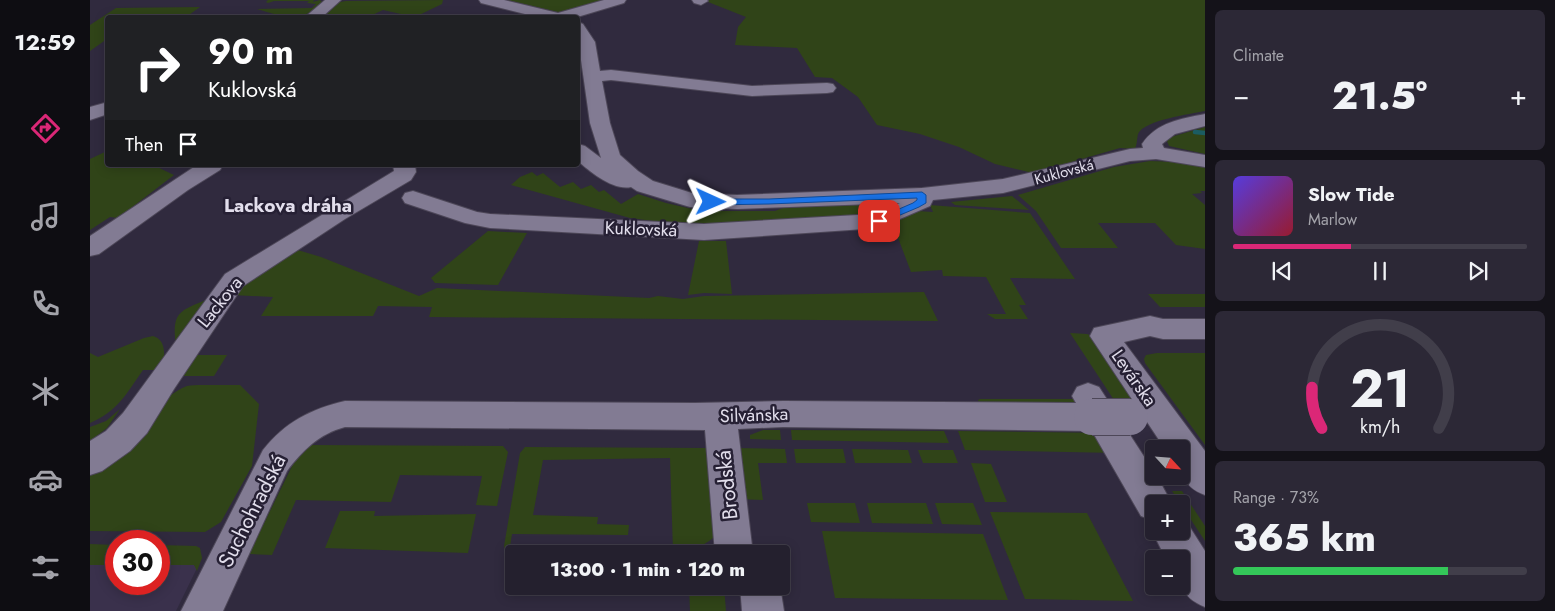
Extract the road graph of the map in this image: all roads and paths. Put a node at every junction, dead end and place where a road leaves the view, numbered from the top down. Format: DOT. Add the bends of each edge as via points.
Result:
graph roads {
  1 [pos="334,0"];
  2 [pos="486,0"];
  3 [pos="619,0"];
  4 [pos="315,15"];
  5 [pos="552,15"];
  6 [pos="568,15"];
  7 [pos="580,30"];
  8 [pos="593,76"];
  9 [pos="827,88"];
  10 [pos="105,109"];
  11 [pos="90,114"];
  12 [pos="1205,120"];
  13 [pos="580,151"];
  14 [pos="1156,152"];
  15 [pos="1205,161"];
  16 [pos="209,167"];
  17 [pos="404,167"];
  18 [pos="645,186"];
  19 [pos="922,195"];
  20 [pos="412,198"];
  21 [pos="90,248"];
  22 [pos="1205,329"];
  23 [pos="1090,407"];
  24 [pos="345,414"];
  25 [pos="720,416"];
  26 [pos="1163,418"];
  27 [pos="90,460"];
  28 [pos="1205,479"];
  29 [pos="1149,495"];
  30 [pos="1176,540"];
  31 [pos="733,545"];
  32 [pos="1205,587"];
  33 [pos="761,595"];
  34 [pos="202,611"];
  35 [pos="763,611"];
  1 -- 4 [label="street"];
  2 -- 5 [label="street"];
  3 -- 6 [label="street"];
  7 -- 8 [label="street, Kuklovská" via="587,42"];
  8 -- 9 [label="street" via="752,91"];
  8 -- 18 [label="street, Kuklovská" via="600,123 610,157 619,168"];
  10 -- 11 [label="street"];
  12 -- 14 [label="street" via="1172,128 1156,136 1152,144"];
  13 -- 18 [label="street, Kuklovská" via="619,180"];
  14 -- 15 [label="street, Kuklovská"];
  14 -- 19 [label="street, Kuklovská" via="1130,155 1003,186"];
  16 -- 21 [label="street"];
  17 -- 27 [label="street, Lackova" via="403,175 234,280 135,423 118,441"];
  18 -- 19 [label="street, Kuklovská" via="690,200 711,202"];
  19 -- 20 [label="street, Kuklovská" via="922,201 916,205 879,221 704,232 490,221"];
  22 -- 26 [label="street, Levárska" via="1163,330 1150,326 1104,336"];
  23 -- 25 [label="street, Silvánska"];
  23 -- 26 [label="street, Silvánska, bridge" via="1130,417"];
  23 -- 29 [label="street"];
  24 -- 25 [label="street, Silvánska"];
  24 -- 34 [label="street, Suchohradská" via="305,429 287,444 275,461"];
  25 -- 31 [label="street, Brodská"];
  26 -- 28 [label="street, Levárska"];
  30 -- 32 [label="street"];
  33 -- 35 [label="street"];
}
